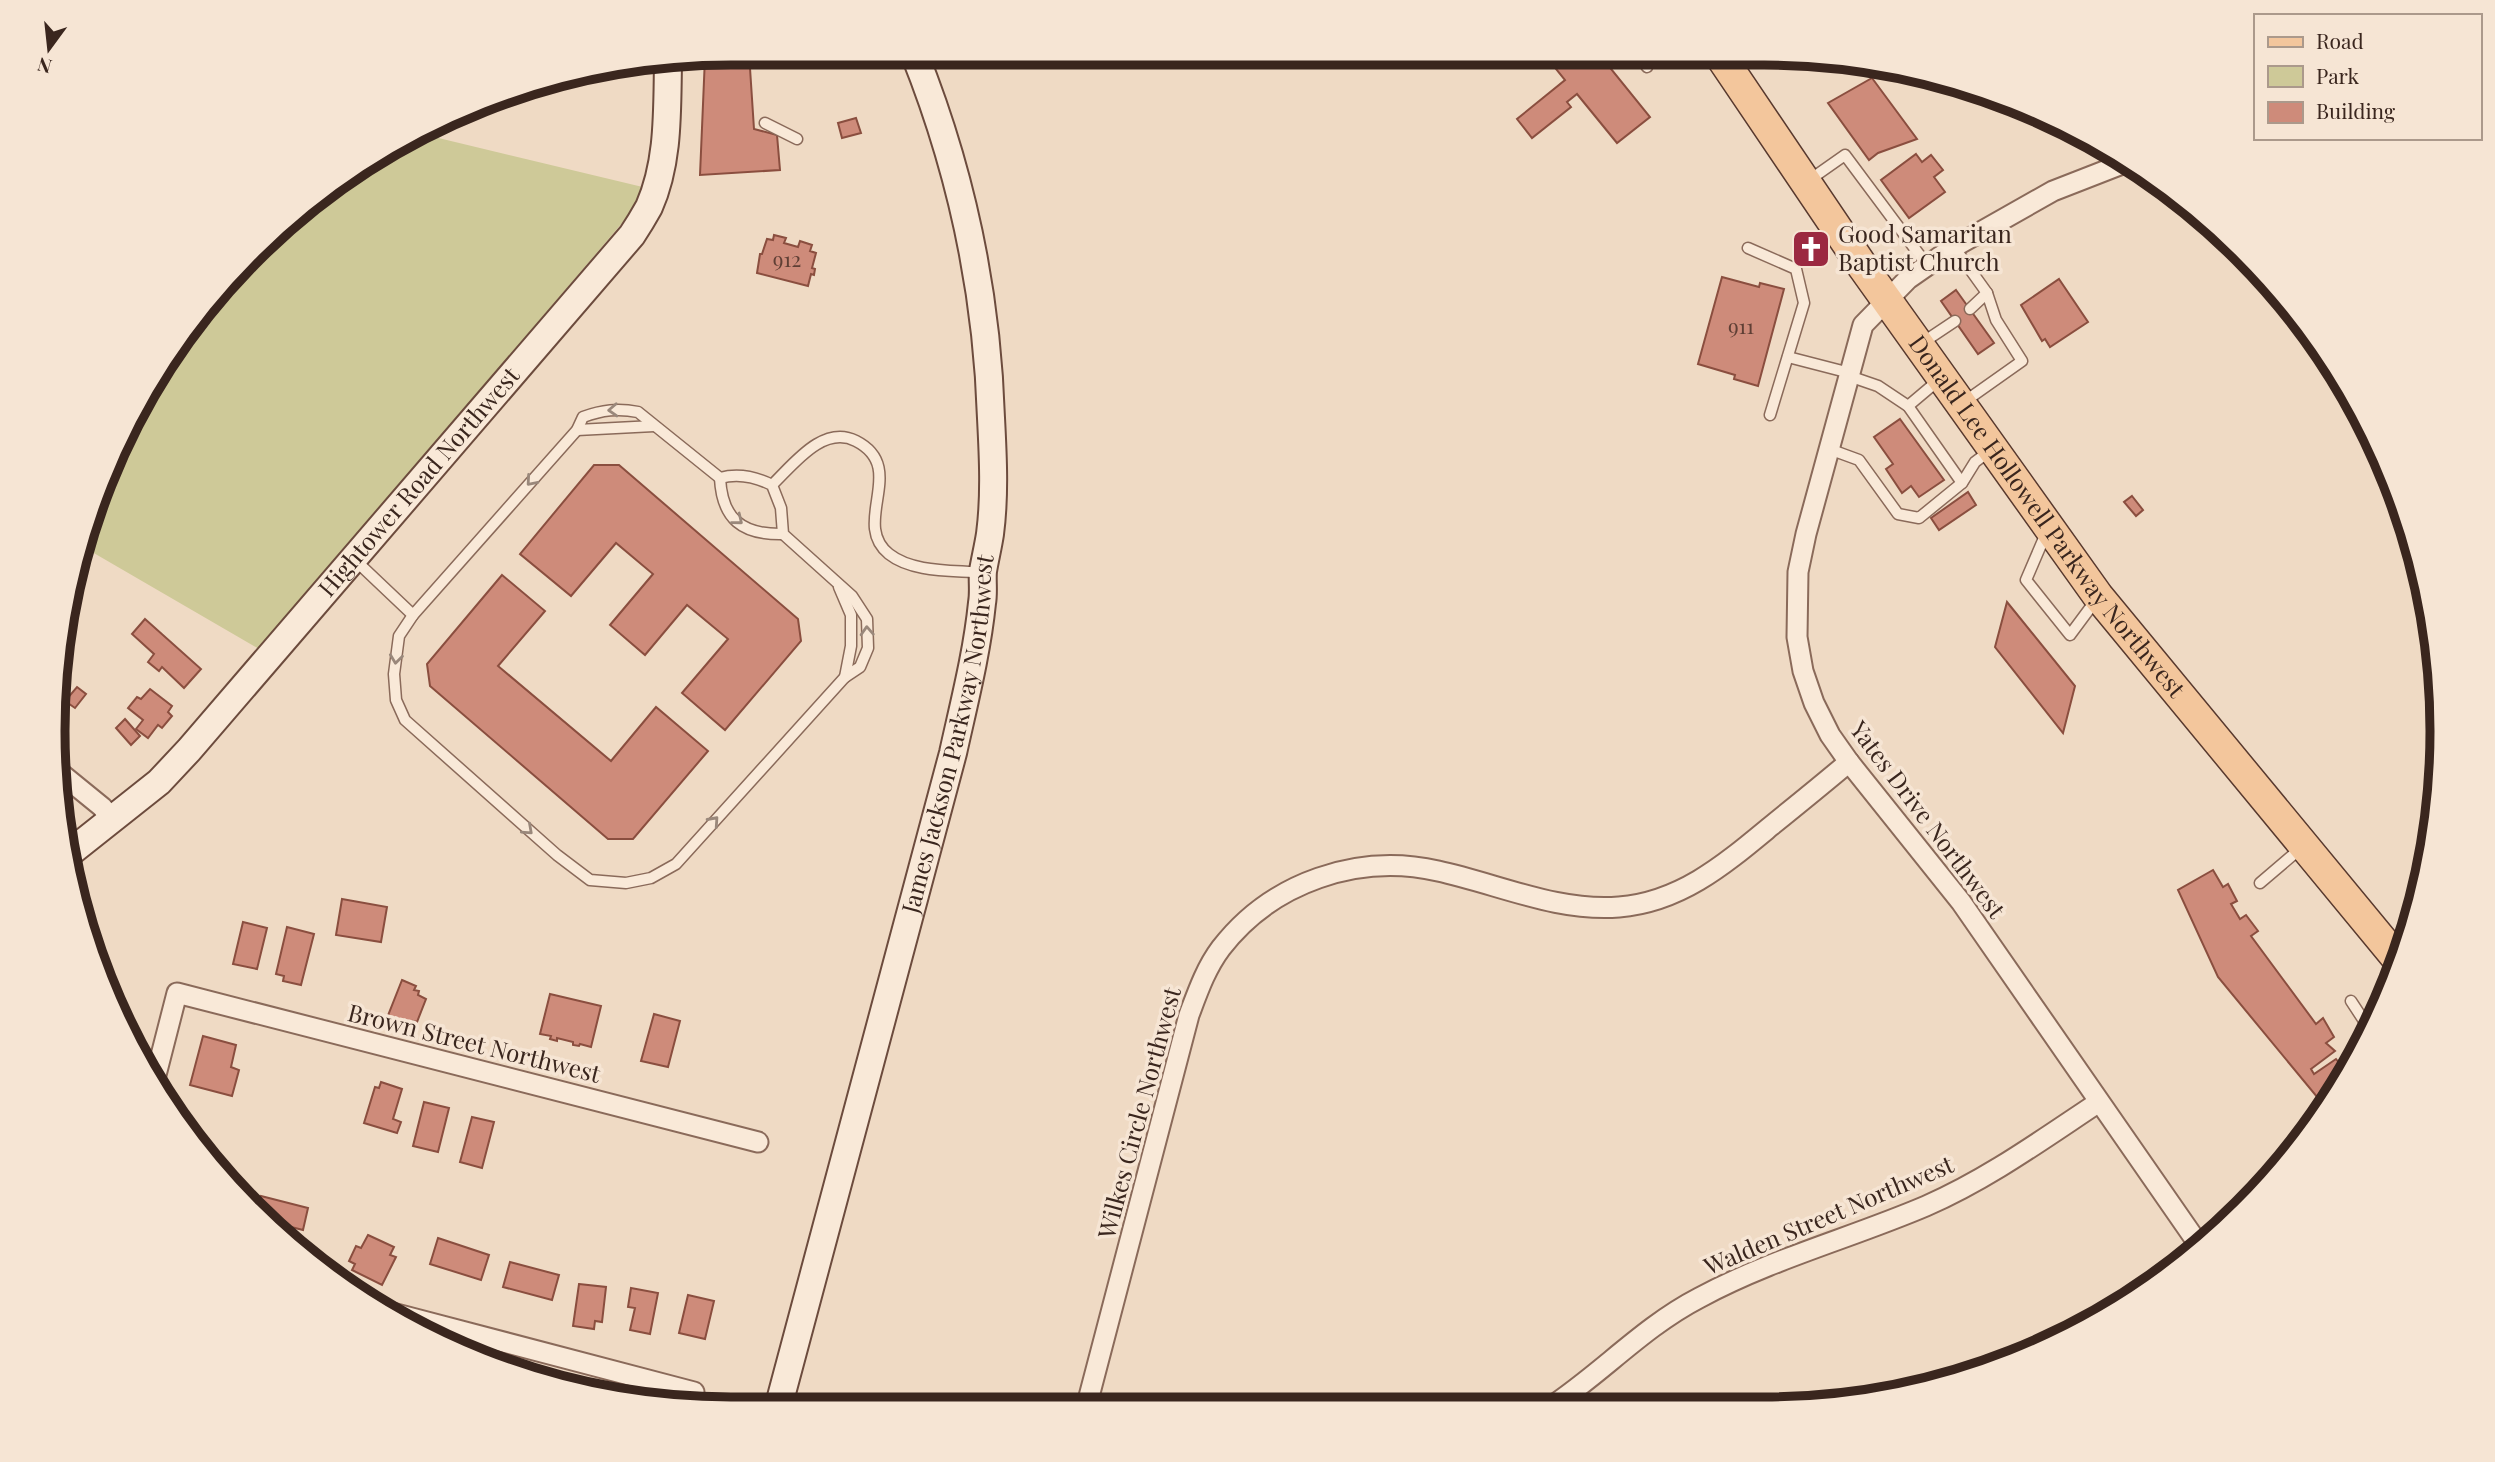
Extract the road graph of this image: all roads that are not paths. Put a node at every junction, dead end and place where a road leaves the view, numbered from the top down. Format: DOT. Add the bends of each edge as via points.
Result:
graph roads {
  1 [pos="918,65"];
  2 [pos="1725,65"];
  3 [pos="668,68"];
  4 [pos="765,123"];
  5 [pos="797,139"];
  6 [pos="2117,166"];
  7 [pos="1805,183"];
  8 [pos="1748,247"];
  9 [pos="1954,247"];
  10 [pos="1927,265"];
  11 [pos="1987,293"];
  12 [pos="1887,298"];
  13 [pos="1969,309"];
  14 [pos="1955,321"];
  15 [pos="1919,345"];
  16 [pos="1788,356"];
  17 [pos="1850,375"];
  18 [pos="1942,378"];
  19 [pos="1960,404"];
  20 [pos="1908,406"];
  21 [pos="1770,415"];
  22 [pos="654,426"];
  23 [pos="576,430"];
  24 [pos="1992,448"];
  25 [pos="1829,449"];
  26 [pos="720,478"];
  27 [pos="1962,483"];
  28 [pos="772,485"];
  29 [pos="2049,527"];
  30 [pos="783,534"];
  31 [pos="354,559"];
  32 [pos="983,573"];
  33 [pos="839,586"];
  34 [pos="2098,597"];
  35 [pos="413,615"];
  36 [pos="845,677"];
  37 [pos="1849,762"];
  38 [pos="66,778"];
  39 [pos="113,820"];
  40 [pos="2304,845"];
  41 [pos="76,848"];
  42 [pos="2260,883"];
  43 [pos="2392,953"];
  44 [pos="2351,1001"];
  45 [pos="2364,1021"];
  46 [pos="157,1069"];
  47 [pos="2099,1102"];
  48 [pos="758,1142"];
  49 [pos="2195,1239"];
  50 [pos="420,1320"];
  51 [pos="694,1392"];
  52 [pos="781,1397"];
  53 [pos="1089,1397"];
  54 [pos="1564,1397"];
  1 -- 32 [label="main road, James Jackson Parkway Northwest" via="952,162 984,310 993,457 990,533"];
  2 -- 7 [label="main road, Donald Lee Hollowell Parkway Northwest"];
  3 -- 31 [label="main road, Hightower Road Northwest" via="659,178 632,235"];
  4 -- 5 [label="lane"];
  6 -- 9 [label="street, Yates Drive Northwest" via="2053,191"];
  7 -- 10 [label="lane" via="1845,155"];
  7 -- 12 [label="main road, Donald Lee Hollowell Parkway Northwest"];
  8 -- 16 [label="lane" via="1796,269 1804,303"];
  9 -- 10 [label="street, Yates Drive Northwest"];
  9 -- 11 [label="lane"];
  10 -- 12 [label="street, Yates Drive Northwest"];
  11 -- 13 [label="lane"];
  11 -- 19 [label="lane" via="1996,320 2022,361"];
  12 -- 15 [label="main road, Donald Lee Hollowell Parkway Northwest"];
  12 -- 17 [label="street, Yates Drive Northwest" via="1863,325"];
  14 -- 15 [label="lane"];
  15 -- 18 [label="main road, Donald Lee Hollowell Parkway Northwest"];
  16 -- 17 [label="lane"];
  16 -- 21 [label="lane"];
  17 -- 20 [label="lane"];
  17 -- 25 [label="street, Yates Drive Northwest"];
  18 -- 19 [label="main road, Donald Lee Hollowell Parkway Northwest"];
  18 -- 20 [label="lane"];
  19 -- 24 [label="main road, Donald Lee Hollowell Parkway Northwest"];
  20 -- 27 [label="lane"];
  22 -- 23 [label="lane"];
  22 -- 23 [label="lane, one-way" via="638,412 624,409 583,417"];
  22 -- 26 [label="lane"];
  23 -- 35 [label="lane, one-way"];
  24 -- 27 [label="lane" via="1975,462"];
  24 -- 29 [label="main road, Donald Lee Hollowell Parkway Northwest"];
  25 -- 27 [label="lane" via="1859,460 1898,514 1919,518"];
  25 -- 37 [label="street, Yates Drive Northwest" via="1798,572 1797,637 1814,703"];
  26 -- 28 [label="lane" via="759,478"];
  26 -- 30 [label="lane, one-way" via="723,503 736,521 758,533"];
  28 -- 30 [label="lane" via="781,508"];
  28 -- 32 [label="lane" via="816,443 842,436 873,453 880,471 873,531 888,554 910,565"];
  29 -- 34 [label="main road, Donald Lee Hollowell Parkway Northwest"];
  29 -- 34 [label="lane" via="2026,580 2070,635"];
  30 -- 33 [label="lane"];
  31 -- 35 [label="lane"];
  31 -- 39 [label="main road, Hightower Road Northwest" via="189,750"];
  32 -- 52 [label="main road, James Jackson Parkway Northwest" via="983,602 953,753"];
  33 -- 36 [label="lane" via="851,615"];
  36 -- 33 [label="lane, one-way" via="860,667 868,648 867,619"];
  34 -- 40 [label="main road, Donald Lee Hollowell Parkway Northwest"];
  35 -- 36 [label="lane, one-way" via="399,636 394,674 396,700 405,719 590,880 626,883 651,878 676,864"];
  37 -- 47 [label="street, Yates Drive Northwest" via="1961,902"];
  37 -- 53 [label="street, Wilkes Circle Northwest" via="1720,868 1692,886 1658,899 1620,907 1582,907 1405,865 1338,871 1302,883 1270,901 1220,949 1189,1015"];
  38 -- 39 [label="street"];
  39 -- 41 [label="main road, Hightower Road Northwest"];
  40 -- 42 [label="lane"];
  40 -- 43 [label="main road, Donald Lee Hollowell Parkway Northwest"];
  44 -- 45 [label="lane"];
  46 -- 48 [label="street, Brown Street Northwest" via="177,993"];
  47 -- 49 [label="street, Yates Drive Northwest"];
  47 -- 54 [label="street, Walden Street Northwest" via="1973,1183 1881,1224 1764,1266 1695,1299"];
  50 -- 51 [label="street"];
}
